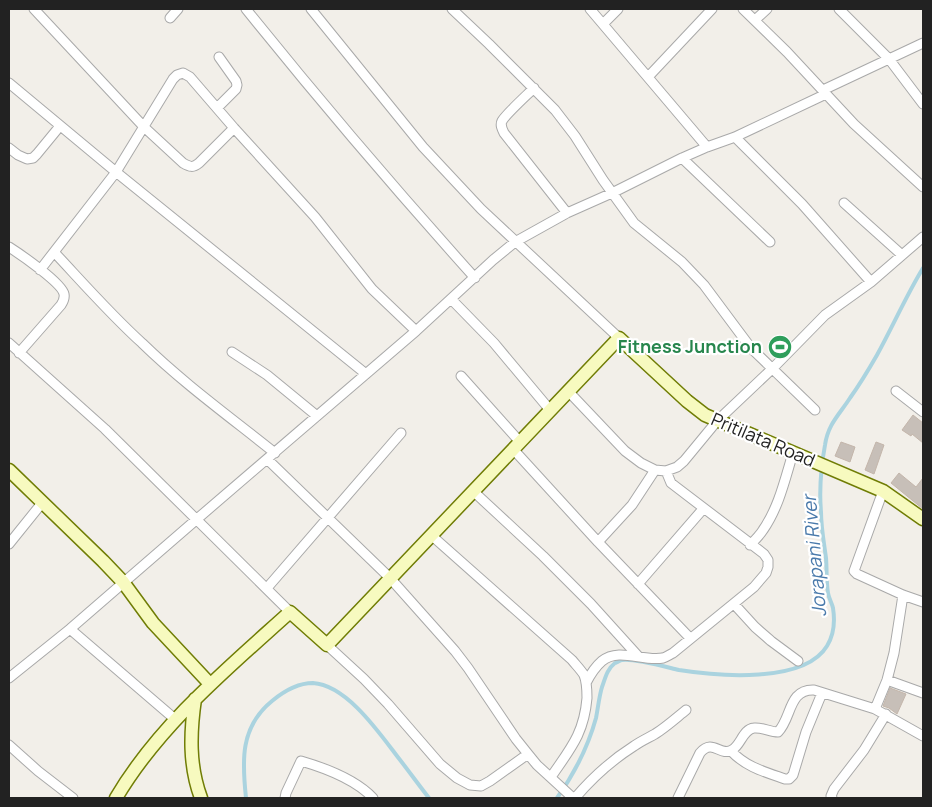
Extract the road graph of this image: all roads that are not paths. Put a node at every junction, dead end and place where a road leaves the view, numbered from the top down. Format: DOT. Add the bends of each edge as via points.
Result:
graph roads {
  1 [pos="34,9"];
  2 [pos="178,9"];
  3 [pos="246,9"];
  4 [pos="312,9"];
  5 [pos="452,9"];
  6 [pos="590,9"];
  7 [pos="618,9"];
  8 [pos="712,9"];
  9 [pos="744,9"];
  10 [pos="767,9"];
  11 [pos="840,9"];
  12 [pos="170,18"];
  13 [pos="755,20"];
  14 [pos="603,24"];
  15 [pos="923,43"];
  16 [pos="219,57"];
  17 [pos="889,59"];
  18 [pos="648,77"];
  19 [pos="9,83"];
  20 [pos="534,88"];
  21 [pos="824,92"];
  22 [pos="923,104"];
  23 [pos="217,108"];
  24 [pos="60,126"];
  25 [pos="144,127"];
  26 [pos="234,128"];
  27 [pos="735,136"];
  28 [pos="707,147"];
  29 [pos="9,148"];
  30 [pos="682,158"];
  31 [pos="116,172"];
  32 [pos="923,187"];
  33 [pos="612,193"];
  34 [pos="844,203"];
  35 [pos="567,213"];
  36 [pos="923,237"];
  37 [pos="515,242"];
  38 [pos="770,242"];
  39 [pos="9,247"];
  40 [pos="54,252"];
  41 [pos="902,255"];
  42 [pos="40,270"];
  43 [pos="474,278"];
  44 [pos="871,282"];
  45 [pos="452,300"];
  46 [pos="416,331"];
  47 [pos="619,338"];
  48 [pos="9,343"];
  49 [pos="19,352"];
  50 [pos="232,352"];
  51 [pos="773,368"];
  52 [pos="366,374"];
  53 [pos="461,376"];
  54 [pos="568,391"];
  55 [pos="896,391"];
  56 [pos="550,410"];
  57 [pos="815,410"];
  58 [pos="923,412"];
  59 [pos="317,416"];
  60 [pos="717,421"];
  61 [pos="400,433"];
  62 [pos="516,445"];
  63 [pos="275,453"];
  64 [pos="796,454"];
  65 [pos="267,459"];
  66 [pos="9,470"];
  67 [pos="655,470"];
  68 [pos="666,471"];
  69 [pos="473,491"];
  70 [pos="883,491"];
  71 [pos="42,503"];
  72 [pos="703,508"];
  73 [pos="197,518"];
  74 [pos="327,518"];
  75 [pos="923,520"];
  76 [pos="431,535"];
  77 [pos="598,542"];
  78 [pos="9,544"];
  79 [pos="750,545"];
  80 [pos="390,578"];
  81 [pos="123,582"];
  82 [pos="638,584"];
  83 [pos="267,588"];
  84 [pos="903,595"];
  85 [pos="923,602"];
  86 [pos="734,604"];
  87 [pos="290,612"];
  88 [pos="70,629"];
  89 [pos="690,638"];
  90 [pos="327,645"];
  91 [pos="638,656"];
  92 [pos="798,661"];
  93 [pos="9,678"];
  94 [pos="887,680"];
  95 [pos="586,683"];
  96 [pos="210,684"];
  97 [pos="923,691"];
  98 [pos="822,693"];
  99 [pos="195,699"];
  100 [pos="875,709"];
  101 [pos="686,710"];
  102 [pos="886,714"];
  103 [pos="176,720"];
  104 [pos="923,736"];
  105 [pos="9,745"];
  106 [pos="731,751"];
  107 [pos="528,754"];
  108 [pos="552,778"];
  109 [pos="371,797"];
  110 [pos="73,798"];
  111 [pos="116,798"];
  112 [pos="201,798"];
  113 [pos="285,798"];
  114 [pos="573,798"];
  115 [pos="678,798"];
  116 [pos="831,798"];
  1 -- 25 [label="street"];
  2 -- 12 [label="street"];
  3 -- 43 [label="street" via="333,116"];
  4 -- 37 [label="street" via="423,146"];
  5 -- 20 [label="street"];
  6 -- 14 [label="street"];
  7 -- 14 [label="street"];
  8 -- 18 [label="street"];
  9 -- 13 [label="street"];
  10 -- 13 [label="street"];
  11 -- 17 [label="street"];
  13 -- 21 [label="street"];
  14 -- 18 [label="street"];
  15 -- 17 [label="street"];
  16 -- 23 [label="street" via="237,85"];
  17 -- 21 [label="street"];
  17 -- 22 [label="street"];
  18 -- 28 [label="street"];
  19 -- 24 [label="street"];
  20 -- 33 [label="street" via="575,136"];
  20 -- 35 [label="street" via="506,116 501,127"];
  21 -- 27 [label="street"];
  21 -- 32 [label="street"];
  23 -- 25 [label="street" via="183,73 173,79"];
  23 -- 26 [label="street"];
  24 -- 29 [label="street" via="32,158 27,160"];
  24 -- 31 [label="street"];
  25 -- 26 [label="street" via="189,167 199,164"];
  25 -- 31 [label="street"];
  26 -- 46 [label="street" via="315,217 372,289"];
  27 -- 28 [label="street"];
  27 -- 44 [label="street" via="802,204"];
  28 -- 30 [label="street"];
  30 -- 33 [label="street"];
  30 -- 38 [label="street"];
  31 -- 40 [label="street"];
  31 -- 52 [label="street"];
  33 -- 35 [label="street"];
  33 -- 51 [label="street" via="634,223 704,284 747,343"];
  34 -- 41 [label="street"];
  35 -- 37 [label="street"];
  36 -- 41 [label="street"];
  37 -- 43 [label="street"];
  37 -- 47 [label="street"];
  39 -- 42 [label="street"];
  40 -- 42 [label="street"];
  40 -- 63 [label="street" via="142,344"];
  41 -- 44 [label="street"];
  42 -- 49 [label="street" via="64,292 64,300"];
  43 -- 45 [label="street"];
  44 -- 51 [label="street" via="825,315"];
  45 -- 46 [label="street"];
  45 -- 56 [label="street" via="494,343"];
  46 -- 52 [label="street"];
  47 -- 54 [label="street"];
  47 -- 60 [label="street, Pritilata Road" via="695,408"];
  48 -- 49 [label="street"];
  49 -- 73 [label="street"];
  50 -- 59 [label="street"];
  51 -- 57 [label="street"];
  51 -- 60 [label="street"];
  52 -- 59 [label="street"];
  53 -- 62 [label="street"];
  54 -- 56 [label="street"];
  54 -- 67 [label="street" via="625,451"];
  55 -- 58 [label="street"];
  56 -- 62 [label="street"];
  59 -- 63 [label="street"];
  60 -- 64 [label="street, Pritilata Road"];
  60 -- 68 [label="street" via="684,461"];
  61 -- 74 [label="street"];
  62 -- 69 [label="street"];
  62 -- 77 [label="street"];
  63 -- 65 [label="street"];
  64 -- 70 [label="street, Pritilata Road"];
  64 -- 79 [label="street" via="773,513"];
  65 -- 73 [label="street"];
  65 -- 74 [label="street"];
  66 -- 71 [label="street"];
  67 -- 68 [label="street"];
  67 -- 77 [label="street" via="632,505"];
  68 -- 72 [label="street" via="671,483"];
  69 -- 76 [label="street"];
  69 -- 91 [label="street" via="591,604"];
  70 -- 75 [label="street, Pritilata Road"];
  70 -- 84 [label="street" via="854,571"];
  71 -- 78 [label="street"];
  71 -- 81 [label="street"];
  72 -- 79 [label="street"];
  72 -- 82 [label="street"];
  73 -- 81 [label="street"];
  73 -- 83 [label="street"];
  74 -- 80 [label="street"];
  74 -- 83 [label="street"];
  76 -- 80 [label="street"];
  76 -- 95 [label="street" via="572,660"];
  77 -- 82 [label="street"];
  79 -- 86 [label="street" via="764,554 768,567 754,587"];
  80 -- 90 [label="street"];
  80 -- 107 [label="street" via="455,651"];
  81 -- 88 [label="street"];
  81 -- 96 [label="street" via="153,623"];
  82 -- 89 [label="street"];
  83 -- 87 [label="street"];
  84 -- 85 [label="street"];
  84 -- 94 [label="street"];
  86 -- 89 [label="street"];
  86 -- 92 [label="street" via="754,627"];
  87 -- 90 [label="street"];
  87 -- 96 [label="street"];
  88 -- 93 [label="street"];
  88 -- 103 [label="street"];
  89 -- 91 [label="street" via="665,658"];
  90 -- 107 [label="street" via="364,679 440,764 457,778 481,786"];
  91 -- 95 [label="street" via="611,656 602,661"];
  94 -- 97 [label="street"];
  94 -- 100 [label="street"];
  95 -- 108 [label="street" via="582,727"];
  96 -- 99 [label="street"];
  98 -- 100 [label="street"];
  98 -- 106 [label="street" via="806,690 794,700 778,732 749,730"];
  98 -- 106 [label="street" via="789,780 758,770"];
  99 -- 103 [label="street"];
  99 -- 112 [label="street" via="192,761"];
  100 -- 102 [label="street"];
  101 -- 114 [label="street" via="617,758"];
  102 -- 104 [label="street"];
  102 -- 116 [label="street"];
  103 -- 111 [label="street"];
  105 -- 110 [label="street"];
  106 -- 115 [label="street" via="709,746 704,748"];
  107 -- 108 [label="street"];
  108 -- 114 [label="street"];
  109 -- 113 [label="street" via="344,779 301,761"];
}
